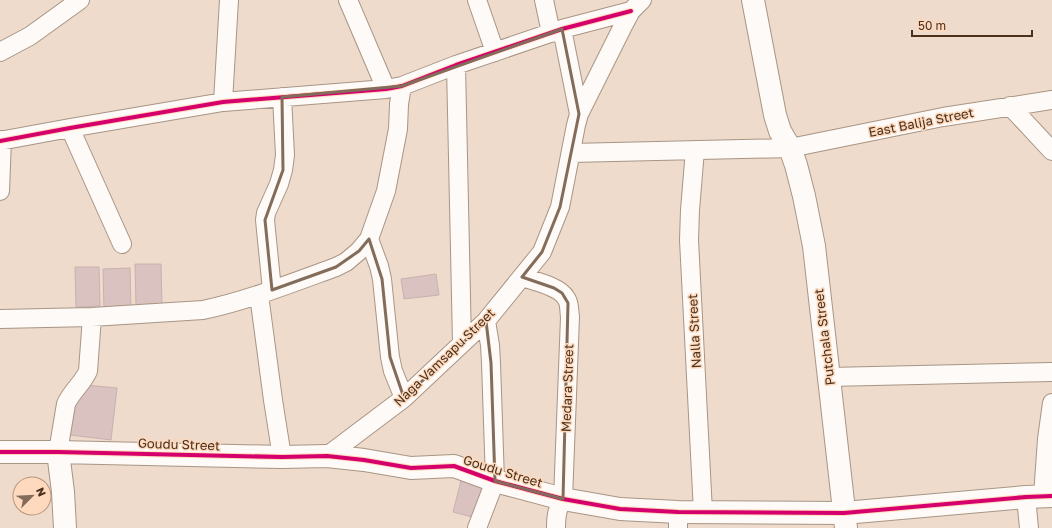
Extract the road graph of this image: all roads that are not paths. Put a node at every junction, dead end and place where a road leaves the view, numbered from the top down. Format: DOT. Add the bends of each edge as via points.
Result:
graph roads {
  1 [pos="80,0"];
  2 [pos="229,0"];
  3 [pos="348,0"];
  4 [pos="477,0"];
  5 [pos="544,0"];
  6 [pos="753,0"];
  7 [pos="637,4"];
  8 [pos="556,31"];
  9 [pos="0,52"];
  10 [pos="494,52"];
  11 [pos="456,65"];
  12 [pos="394,88"];
  13 [pos="282,97"];
  14 [pos="1052,100"];
  15 [pos="223,102"];
  16 [pos="1010,106"];
  17 [pos="579,114"];
  18 [pos="70,128"];
  19 [pos="1,141"];
  20 [pos="790,148"];
  21 [pos="695,150"];
  22 [pos="1052,151"];
  23 [pos="571,153"];
  24 [pos="0,191"];
  25 [pos="369,239"];
  26 [pos="122,244"];
  27 [pos="522,277"];
  28 [pos="266,292"];
  29 [pos="92,317"];
  30 [pos="0,319"];
  31 [pos="486,321"];
  32 [pos="462,343"];
  33 [pos="1052,372"];
  34 [pos="829,377"];
  35 [pos="404,398"];
  36 [pos="1052,403"];
  37 [pos="0,452"];
  38 [pos="58,452"];
  39 [pos="327,456"];
  40 [pos="282,458"];
  41 [pos="495,481"];
  42 [pos="1040,496"];
  43 [pos="564,499"];
  44 [pos="703,512"];
  45 [pos="678,520"];
  46 [pos="845,520"];
  47 [pos="65,528"];
  48 [pos="477,528"];
  49 [pos="556,528"];
  50 [pos="1029,528"];
  1 -- 9 [label="street" via="30,36"];
  2 -- 15 [label="street"];
  3 -- 12 [label="street"];
  4 -- 10 [label="street"];
  5 -- 8 [label="street"];
  6 -- 20 [label="street, Putchala Street" via="775,115 780,131"];
  7 -- 8 [label="street"];
  7 -- 17 [label="street, Naga Vamsapu Street" via="624,24"];
  8 -- 10 [label="street"];
  8 -- 17 [label="street"];
  10 -- 11 [label="street"];
  11 -- 12 [label="street"];
  11 -- 32 [label="street"];
  12 -- 13 [label="street"];
  12 -- 25 [label="street" via="399,104 398,129 386,191"];
  13 -- 15 [label="street"];
  13 -- 28 [label="street" via="283,170 265,220"];
  14 -- 16 [label="street, East Balija Street"];
  15 -- 18 [label="street"];
  16 -- 20 [label="street, East Balija Street" via="942,116"];
  16 -- 22 [label="street"];
  17 -- 23 [label="street, Naga Vamsapu Street"];
  18 -- 19 [label="street"];
  18 -- 26 [label="street"];
  19 -- 24 [label="street"];
  20 -- 21 [label="street, East Balija Street"];
  20 -- 34 [label="street, Putchala Street" via="804,196 814,246"];
  21 -- 23 [label="street, East Balija Street"];
  21 -- 44 [label="street, Nalla Street" via="689,240"];
  23 -- 27 [label="street, Naga Vamsapu Street" via="560,207 542,252"];
  25 -- 28 [label="street" via="359,251 341,264"];
  25 -- 35 [label="street" via="382,279 393,371"];
  27 -- 31 [label="street, Naga Vamsapu Street"];
  27 -- 43 [label="street, Medara Street" via="554,288 562,293 568,303 570,317"];
  28 -- 29 [label="street" via="203,310"];
  28 -- 40 [label="street" via="273,400"];
  29 -- 30 [label="street"];
  29 -- 38 [label="street" via="88,371 66,404"];
  31 -- 32 [label="street, Naga Vamsapu Street"];
  31 -- 41 [label="street" via="490,345"];
  32 -- 35 [label="street, Naga Vamsapu Street"];
  33 -- 34 [label="street"];
  34 -- 46 [label="street, Putchala Street"];
  35 -- 39 [label="street, Naga Vamsapu Street"];
  36 -- 42 [label="street"];
  37 -- 38 [label="street, Goudu Street"];
  38 -- 40 [label="street, Goudu Street"];
  38 -- 47 [label="street"];
  39 -- 40 [label="street, Goudu Street"];
  39 -- 41 [label="street, Goudu Street" via="411,468 454,466"];
  41 -- 43 [label="street, Goudu Street"];
  41 -- 48 [label="street"];
  42 -- 46 [label="street, Goudu Street"];
  42 -- 50 [label="street"];
  43 -- 45 [label="street, Goudu Street"];
  43 -- 49 [label="street, Medara Street" via="556,516"];
  44 -- 45 [label="street, Goudu Street"];
  44 -- 46 [label="street, Goudu Street"];
}
